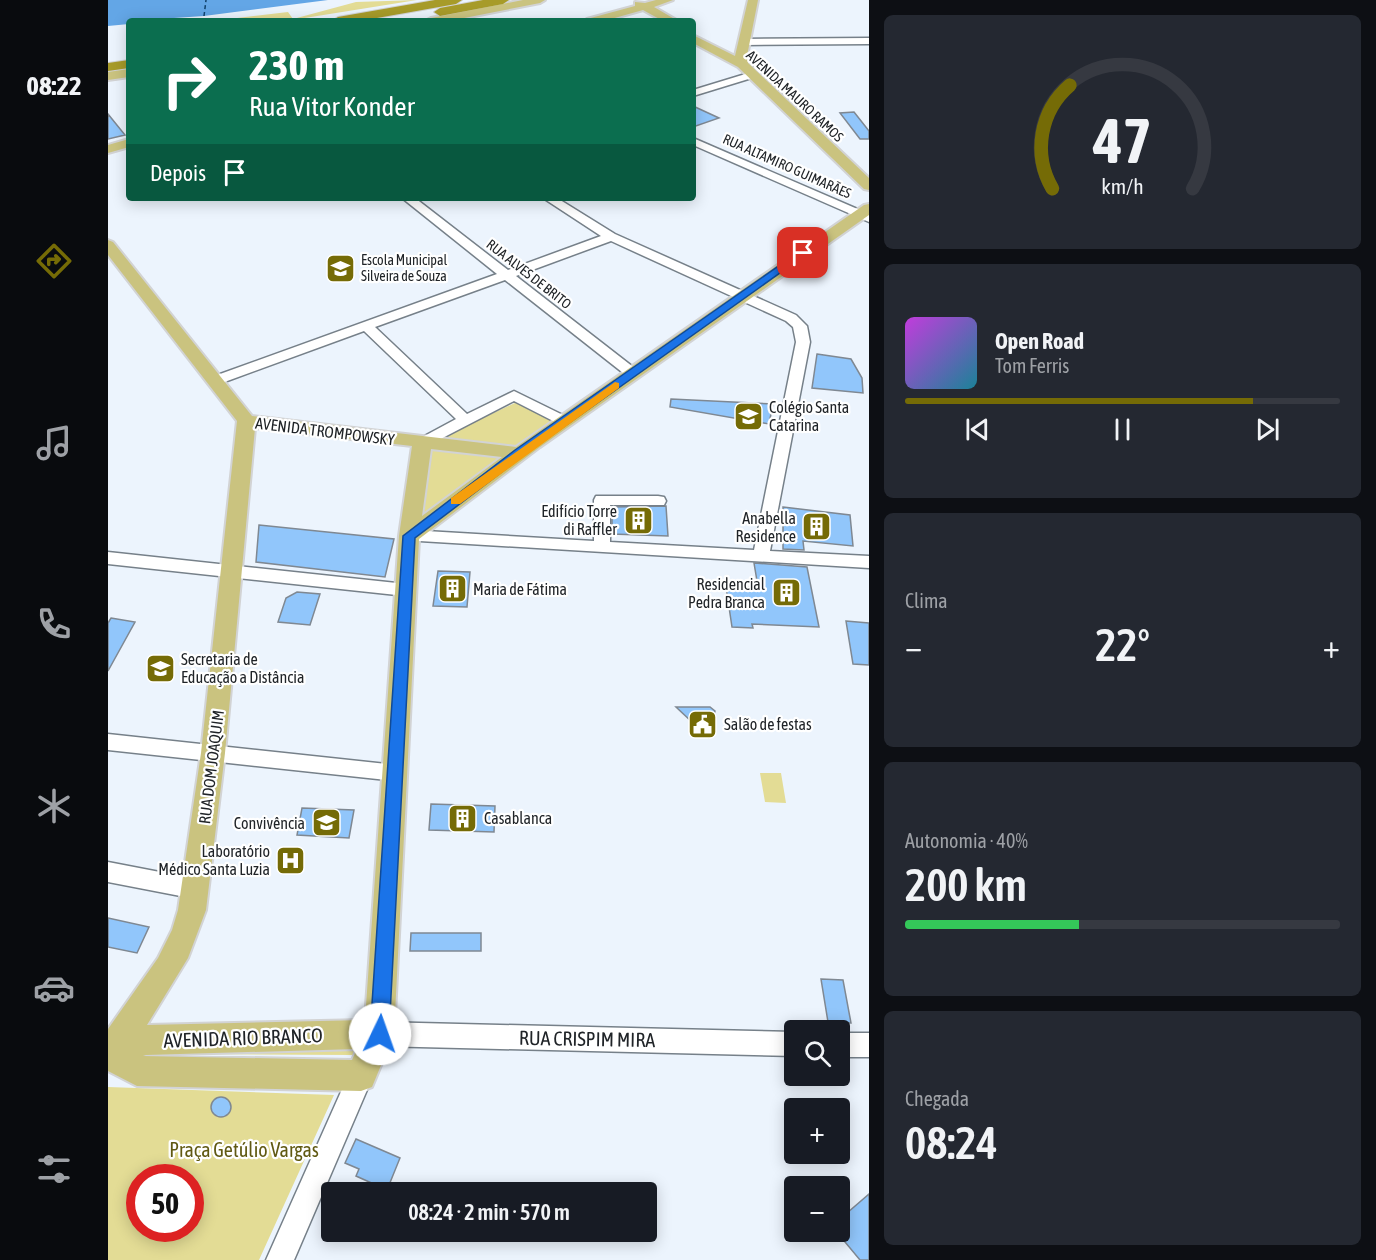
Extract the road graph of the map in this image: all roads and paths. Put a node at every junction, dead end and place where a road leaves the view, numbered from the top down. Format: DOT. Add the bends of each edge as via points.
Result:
graph roads {
  1 [pos="456,0"];
  2 [pos="503,0"];
  3 [pos="540,0"];
  4 [pos="622,0"];
  5 [pos="668,0"];
  6 [pos="753,0"];
  7 [pos="638,5"];
  8 [pos="488,11"];
  9 [pos="355,18"];
  10 [pos="410,18"];
  11 [pos="448,18"];
  12 [pos="600,18"];
  13 [pos="658,18"];
  14 [pos="666,18"];
  15 [pos="696,34"];
  16 [pos="696,39"];
  17 [pos="744,42"];
  18 [pos="869,42"];
  19 [pos="126,54"];
  20 [pos="108,57"];
  21 [pos="741,60"];
  22 [pos="126,64"];
  23 [pos="108,67"];
  24 [pos="126,73"];
  25 [pos="752,75"];
  26 [pos="108,76"];
  27 [pos="696,92"];
  28 [pos="696,142"];
  29 [pos="126,144"];
  30 [pos="108,149"];
  31 [pos="869,173"];
  32 [pos="869,186"];
  33 [pos="412,201"];
  34 [pos="554,201"];
  35 [pos="866,213"];
  36 [pos="611,237"];
  37 [pos="108,245"];
  38 [pos="507,276"];
  39 [pos="742,295"];
  40 [pos="366,326"];
  41 [pos="633,373"];
  42 [pos="214,381"];
  43 [pos="465,420"];
  44 [pos="246,421"];
  45 [pos="564,421"];
  46 [pos="422,442"];
  47 [pos="497,458"];
  48 [pos="658,501"];
  49 [pos="409,536"];
  50 [pos="602,547"];
  51 [pos="761,556"];
  52 [pos="108,558"];
  53 [pos="869,562"];
  54 [pos="232,571"];
  55 [pos="406,590"];
  56 [pos="108,742"];
  57 [pos="213,753"];
  58 [pos="396,773"];
  59 [pos="108,872"];
  60 [pos="196,889"];
  61 [pos="380,1034"];
  62 [pos="784,1044"];
  63 [pos="850,1045"];
  64 [pos="869,1045"];
  65 [pos="108,1054"];
  66 [pos="361,1076"];
  67 [pos="280,1260"];
  1 -- 9 [label="highway"];
  2 -- 10 [label="highway"];
  3 -- 8 [label="main road"];
  4 -- 7 [label="main road"];
  5 -- 7 [label="main road"];
  6 -- 17 [label="main road"];
  7 -- 12 [label="main road"];
  7 -- 13 [label="main road"];
  7 -- 14 [label="main road"];
  8 -- 10 [label="highway"];
  8 -- 11 [label="main road"];
  15 -- 21 [label="main road, AVENIDA MAURO RAMOS"];
  16 -- 21 [label="main road, AVENIDA MAURO RAMOS"];
  17 -- 18 [label="street"];
  17 -- 21 [label="main road"];
  19 -- 20 [label="highway"];
  21 -- 25 [label="main road, AVENIDA MAURO RAMOS"];
  21 -- 31 [label="main road, AVENIDA MAURO RAMOS" via="754,64"];
  22 -- 23 [label="highway"];
  24 -- 26 [label="main road"];
  25 -- 27 [label="street"];
  25 -- 32 [label="main road, AVENIDA MAURO RAMOS"];
  28 -- 35 [label="street, RUA ALTAMIRO GUIMARÃES"];
  29 -- 30 [label="main road"];
  33 -- 38 [label="street, RUA ALVES DE BRITO"];
  34 -- 36 [label="street"];
  35 -- 39 [label="main road"];
  36 -- 38 [label="street"];
  36 -- 39 [label="street"];
  37 -- 42 [label="main road, AVENIDA TROMPOWSKY"];
  38 -- 40 [label="street"];
  38 -- 41 [label="street, RUA ALVES DE BRITO"];
  39 -- 41 [label="main road"];
  39 -- 51 [label="street" via="791,318 802,332 803,342"];
  40 -- 42 [label="street"];
  40 -- 43 [label="street"];
  41 -- 45 [label="main road"];
  42 -- 44 [label="main road, AVENIDA TROMPOWSKY"];
  43 -- 45 [label="street" via="514,395"];
  43 -- 46 [label="street"];
  44 -- 46 [label="main road, AVENIDA TROMPOWSKY"];
  44 -- 54 [label="main road, RUA DOM JOAQUIM"];
  45 -- 47 [label="main road" via="519,453"];
  46 -- 47 [label="main road, AVENIDA TROMPOWSKY"];
  46 -- 49 [label="main road"];
  47 -- 49 [label="main road"];
  48 -- 50 [label="street" via="602,500"];
  49 -- 50 [label="street"];
  49 -- 55 [label="main road"];
  50 -- 51 [label="street"];
  51 -- 53 [label="street"];
  52 -- 54 [label="street"];
  54 -- 55 [label="street"];
  54 -- 57 [label="main road, RUA DOM JOAQUIM"];
  55 -- 58 [label="main road"];
  56 -- 57 [label="street"];
  57 -- 58 [label="street"];
  57 -- 60 [label="main road, RUA DOM JOAQUIM"];
  58 -- 61 [label="main road"];
  59 -- 60 [label="street"];
  60 -- 65 [label="main road, RUA DOM JOAQUIM" via="186,933"];
  61 -- 62 [label="street, RUA CRISPIM MIRA"];
  61 -- 65 [label="main road, AVENIDA RIO BRANCO" via="146,1040"];
  61 -- 66 [label="main road"];
  63 -- 64 [label="street"];
  65 -- 66 [label="main road, AVENIDA RIO BRANCO" via="137,1071"];
  66 -- 67 [label="street"];
}
